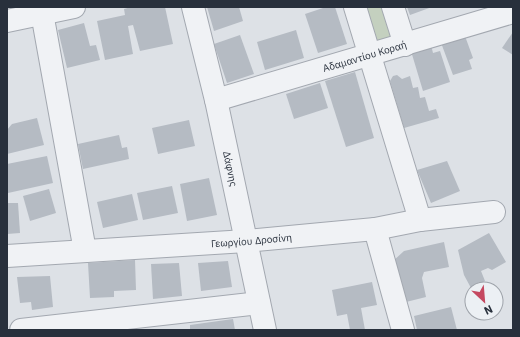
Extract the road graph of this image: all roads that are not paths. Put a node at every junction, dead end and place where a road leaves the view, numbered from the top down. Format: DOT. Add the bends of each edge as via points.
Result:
graph roads {
  1 [pos="74,7"];
  2 [pos="193,7"];
  3 [pos="355,7"];
  4 [pos="393,7"];
  5 [pos="513,12"];
  6 [pos="42,14"];
  7 [pos="7,21"];
  8 [pos="405,45"];
  9 [pos="370,56"];
  10 [pos="216,100"];
  11 [pos="494,212"];
  12 [pos="420,220"];
  13 [pos="375,229"];
  14 [pos="246,241"];
  15 [pos="85,251"];
  16 [pos="7,256"];
  17 [pos="259,303"];
  18 [pos="28,330"];
  19 [pos="266,330"];
  20 [pos="403,330"];
  1 -- 6 [label="street"];
  2 -- 10 [label="street, Δάφνης"];
  3 -- 9 [label="street"];
  4 -- 8 [label="street"];
  5 -- 8 [label="street, Αδαμαντίου Κοραή"];
  6 -- 7 [label="street"];
  6 -- 15 [label="street"];
  8 -- 9 [label="street, Αδαμαντίου Κοραή"];
  9 -- 10 [label="street, Αδαμαντίου Κοραή"];
  9 -- 12 [label="street"];
  10 -- 14 [label="street, Δάφνης"];
  11 -- 12 [label="street, Γεωργίου Δροσίνη"];
  12 -- 13 [label="street, Γεωργίου Δροσίνη"];
  13 -- 14 [label="street, Γεωργίου Δροσίνη"];
  13 -- 20 [label="street"];
  14 -- 15 [label="street, Γεωργίου Δροσίνη"];
  14 -- 17 [label="street, Δάφνης"];
  15 -- 16 [label="street, Γεωργίου Δροσίνη"];
  17 -- 18 [label="street"];
  17 -- 19 [label="street, Δάφνης"];
}
